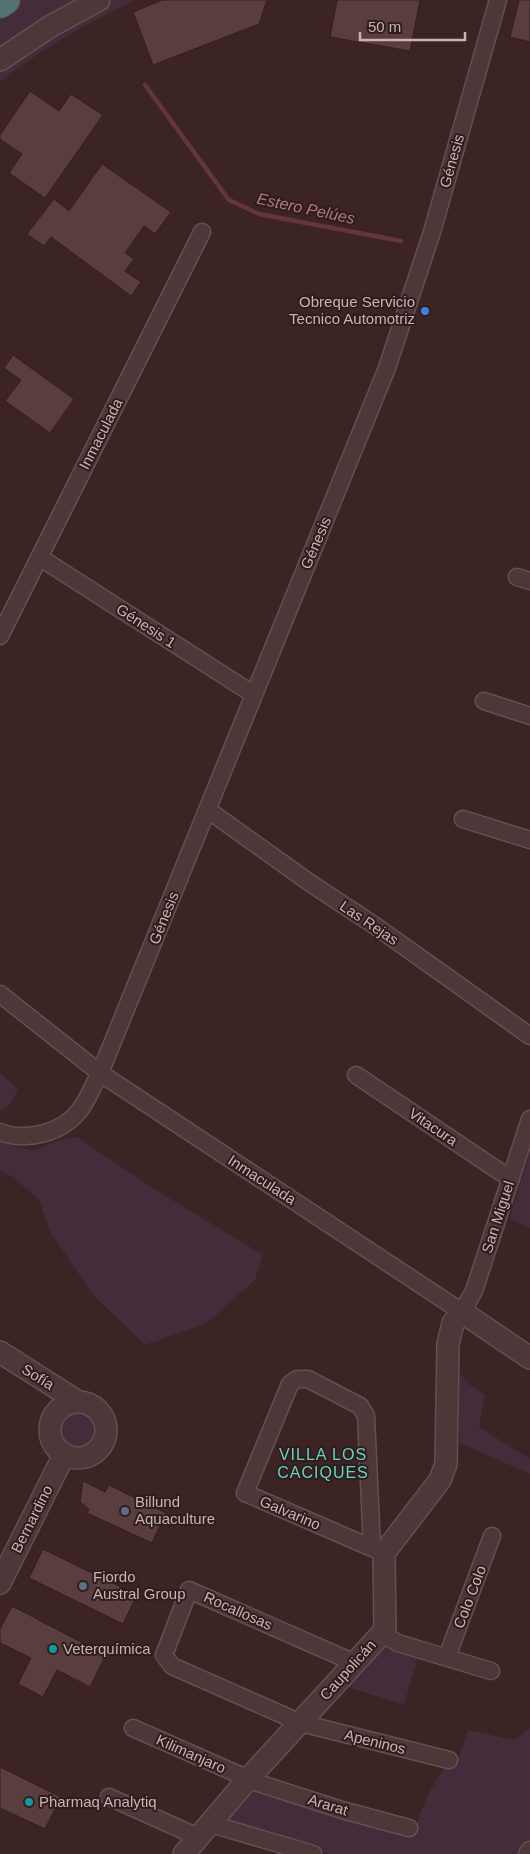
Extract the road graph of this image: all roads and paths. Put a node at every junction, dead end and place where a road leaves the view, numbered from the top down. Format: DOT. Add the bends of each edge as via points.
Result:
graph roads {
  1 [pos="6,0"];
  2 [pos="99,0"];
  3 [pos="498,0"];
  4 [pos="0,4"];
  5 [pos="0,60"];
  6 [pos="202,232"];
  7 [pos="40,557"];
  8 [pos="0,636"];
  9 [pos="253,694"];
  10 [pos="484,701"];
  11 [pos="530,716"];
  12 [pos="208,810"];
  13 [pos="463,819"];
  14 [pos="530,840"];
  15 [pos="0,994"];
  16 [pos="530,1036"];
  17 [pos="100,1073"];
  18 [pos="356,1075"];
  19 [pos="530,1119"];
  20 [pos="0,1132"];
  21 [pos="510,1179"];
  22 [pos="462,1312"];
  23 [pos="0,1352"];
  24 [pos="530,1358"];
  25 [pos="77,1401"];
  26 [pos="64,1455"];
  27 [pos="492,1536"];
  28 [pos="378,1550"];
  29 [pos="0,1583"];
  30 [pos="385,1630"];
  31 [pos="447,1657"];
  32 [pos="355,1663"];
  33 [pos="491,1671"];
  34 [pos="301,1723"];
  35 [pos="133,1728"];
  36 [pos="450,1760"];
  37 [pos="248,1779"];
  38 [pos="109,1797"];
  39 [pos="408,1828"];
  40 [pos="204,1830"];
  41 [pos="530,1850"];
  42 [pos="184,1854"];
  43 [pos="312,1854"];
  44 [pos="527,1854"];
  1 -- 4 [label="highway"];
  2 -- 5 [label="street" via="51,26"];
  3 -- 9 [label="street, Génesis" via="432,232 387,368"];
  6 -- 7 [label="street, Inmaculada"];
  7 -- 8 [label="street, Inmaculada"];
  7 -- 9 [label="street, Génesis 1"];
  9 -- 12 [label="street, Génesis"];
  10 -- 11 [label="street"];
  12 -- 16 [label="street, Las Rejas"];
  12 -- 17 [label="street, Génesis"];
  13 -- 14 [label="street"];
  15 -- 17 [label="street, Inmaculada"];
  17 -- 20 [label="street, Génesis" via="79,1111 61,1126 26,1136"];
  17 -- 22 [label="street, Inmaculada"];
  18 -- 21 [label="street, Vitacura"];
  19 -- 21 [label="street, San Miguel"];
  21 -- 22 [label="street, San Miguel" via="474,1291"];
  22 -- 24 [label="street, Inmaculada"];
  22 -- 28 [label="street" via="453,1323 448,1344 444,1472"];
  23 -- 25 [label="street, Sofía"];
  25 -- 26 [label="street" via="60,1408 50,1423 52,1441"];
  25 -- 26 [label="street" via="95,1406 102,1413 107,1432 99,1449 92,1455 73,1458"];
  26 -- 29 [label="street, Bernardino"];
  27 -- 31 [label="street, Colo Colo"];
  28 -- 28 [label="street, Galvarino" via="246,1493 290,1384 297,1379 308,1379 364,1410"];
  28 -- 30 [label="street, Caupolicán"];
  30 -- 31 [label="street" via="389,1638 398,1643"];
  30 -- 32 [label="street, Caupolicán"];
  31 -- 33 [label="street"];
  32 -- 34 [label="street, Caupolicán"];
  32 -- 34 [label="street, Rocallosas" via="189,1590 164,1655 172,1666"];
  34 -- 36 [label="street, Apeninos"];
  34 -- 37 [label="street, Caupolicán"];
  35 -- 37 [label="street, Kilimanjaro"];
  37 -- 39 [label="street, Ararat"];
  37 -- 40 [label="street, Caupolicán"];
  38 -- 40 [label="street"];
  40 -- 42 [label="street, Caupolicán"];
  40 -- 43 [label="street"];
  41 -- 44 [label="street"];
}
